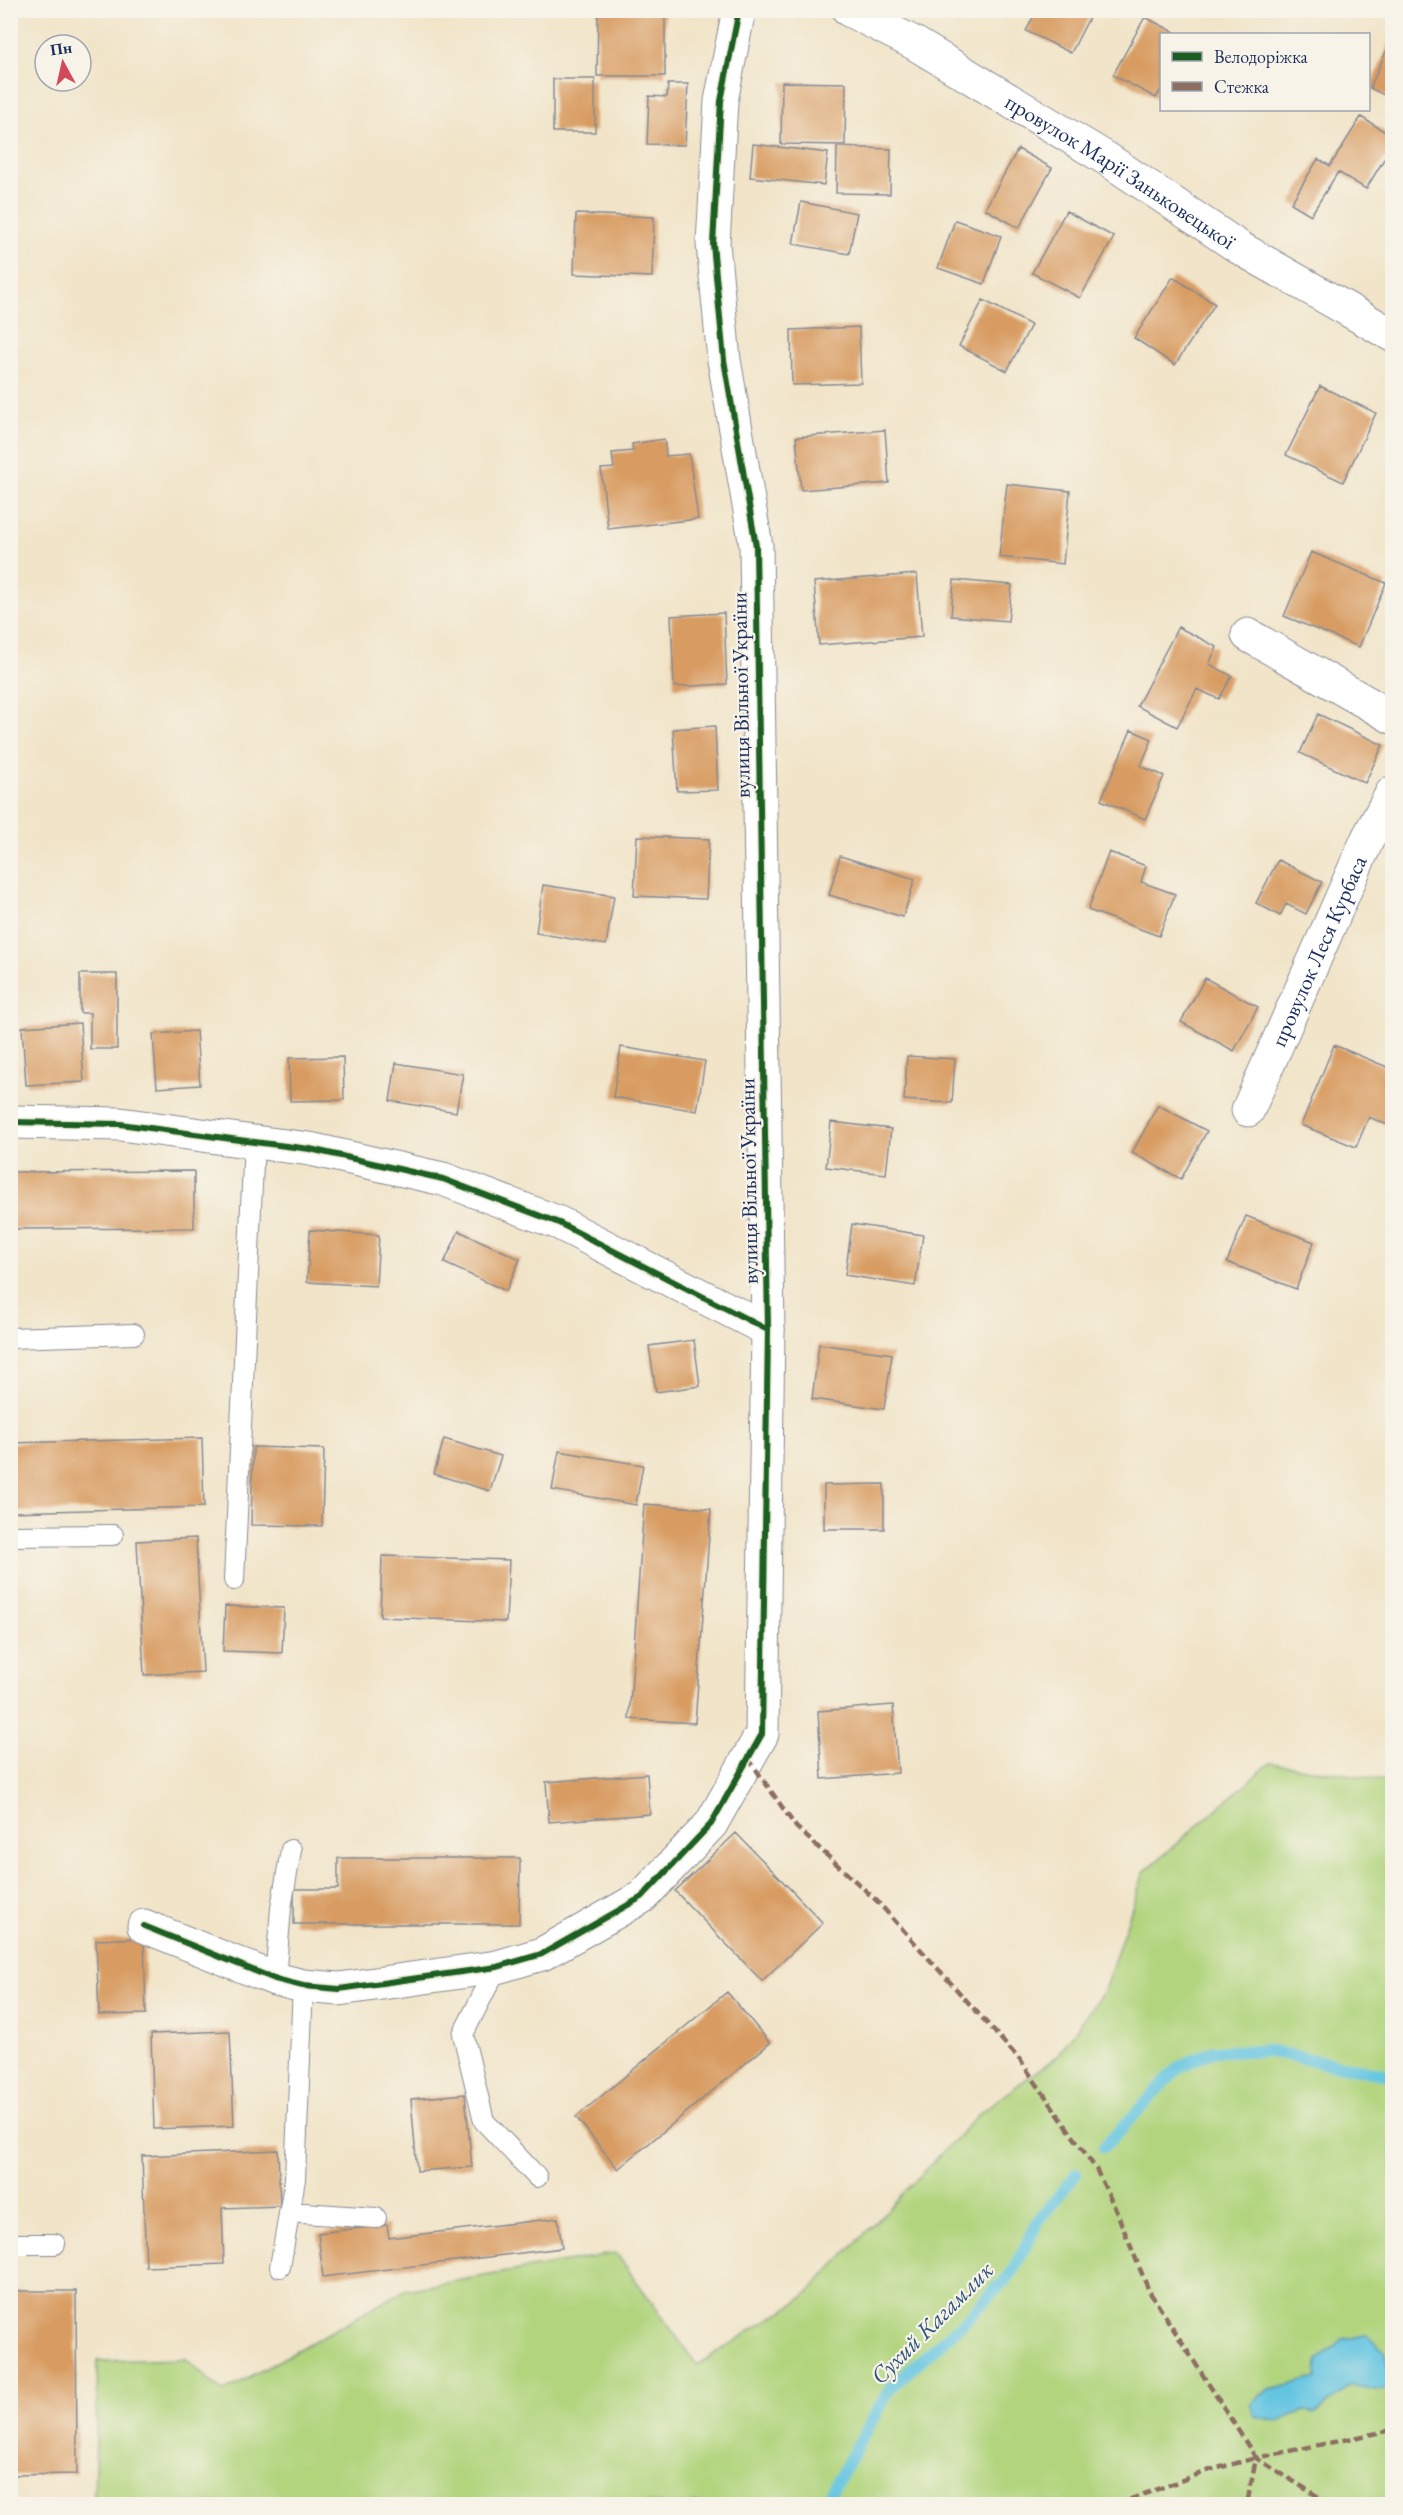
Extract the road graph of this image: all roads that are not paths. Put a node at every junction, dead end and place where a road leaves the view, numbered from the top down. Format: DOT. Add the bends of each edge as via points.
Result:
graph roads {
  1 [pos="739,10"];
  2 [pos="849,10"];
  3 [pos="1392,334"];
  4 [pos="1248,635"];
  5 [pos="1392,717"];
  6 [pos="1392,793"];
  7 [pos="1248,1110"];
  8 [pos="10,1122"];
  9 [pos="254,1142"];
  10 [pos="768,1330"];
  11 [pos="134,1334"];
  12 [pos="10,1338"];
  13 [pos="113,1535"];
  14 [pos="10,1536"];
  15 [pos="234,1580"];
  16 [pos="291,1850"];
  17 [pos="144,1926"];
  18 [pos="497,1966"];
  19 [pos="289,1983"];
  20 [pos="537,2177"];
  21 [pos="289,2212"];
  22 [pos="376,2218"];
  23 [pos="10,2244"];
  24 [pos="55,2244"];
  25 [pos="280,2267"];
  1 -- 10 [label="street, вулиця Вільної України" via="721,101 713,244 724,360 756,546"];
  2 -- 3 [label="street, провулок Марії Заньковецької" via="914,43 1107,159 1240,248"];
  4 -- 5 [label="street"];
  6 -- 7 [label="street, провулок Леся Курбаса" via="1368,838"];
  8 -- 9 [label="street" via="120,1125"];
  9 -- 10 [label="street" via="310,1149 443,1179 559,1223"];
  9 -- 15 [label="lane"];
  10 -- 18 [label="street, вулиця Вільної України" via="762,1734 711,1824 642,1897 542,1954"];
  11 -- 12 [label="lane"];
  13 -- 14 [label="lane"];
  16 -- 19 [label="lane" via="281,1908"];
  17 -- 19 [label="street, вулиця Вільної України"];
  18 -- 19 [label="street, вулиця Вільної України" via="339,1989"];
  18 -- 20 [label="lane" via="463,2034 484,2121"];
  19 -- 21 [label="lane" via="295,2179"];
  21 -- 22 [label="lane"];
  21 -- 25 [label="lane"];
  23 -- 24 [label="lane"];
}
